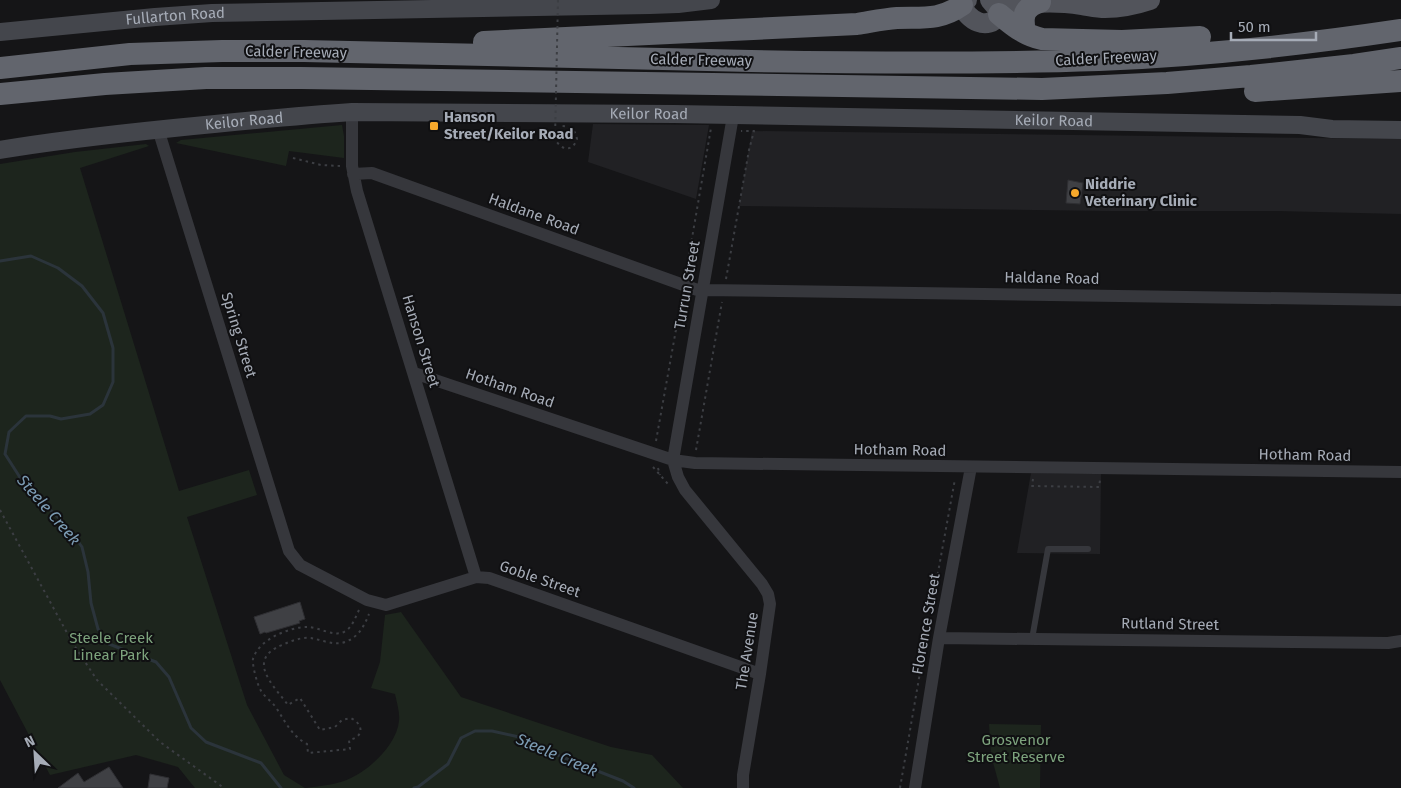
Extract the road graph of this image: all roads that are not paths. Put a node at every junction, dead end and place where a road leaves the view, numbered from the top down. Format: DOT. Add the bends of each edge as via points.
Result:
graph roads {
  1 [pos="711,0"];
  2 [pos="1150,0"];
  3 [pos="960,2"];
  4 [pos="1040,2"];
  5 [pos="1076,2"];
  6 [pos="996,9"];
  7 [pos="1401,20"];
  8 [pos="1401,30"];
  9 [pos="0,32"];
  10 [pos="1025,33"];
  11 [pos="304,51"];
  12 [pos="130,54"];
  13 [pos="1401,58"];
  14 [pos="0,59"];
  15 [pos="0,68"];
  16 [pos="1401,81"];
  17 [pos="105,84"];
  18 [pos="1042,89"];
  19 [pos="0,94"];
  20 [pos="0,102"];
  21 [pos="352,112"];
  22 [pos="1401,118"];
  23 [pos="732,120"];
  24 [pos="1300,125"];
  25 [pos="158,129"];
  26 [pos="1401,130"];
  27 [pos="0,150"];
  28 [pos="353,170"];
  29 [pos="703,291"];
  30 [pos="1401,300"];
  31 [pos="414,373"];
  32 [pos="673,460"];
  33 [pos="971,467"];
  34 [pos="1401,472"];
  35 [pos="1088,549"];
  36 [pos="289,550"];
  37 [pos="476,577"];
  38 [pos="939,638"];
  39 [pos="1032,639"];
  40 [pos="1401,641"];
  41 [pos="760,674"];
  42 [pos="743,788"];
  43 [pos="915,788"];
  1 -- 9 [label="main road, Fullarton Road" via="650,6 212,14"];
  2 -- 5 [label="main road" via="1118,8 1099,8"];
  3 -- 6 [label="main road" via="968,16 978,23 994,21 998,17"];
  3 -- 11 [label="highway" via="950,12 934,17 857,24"];
  4 -- 5 [label="main road"];
  4 -- 6 [label="main road"];
  4 -- 10 [label="highway" via="1025,13"];
  6 -- 10 [label="highway"];
  7 -- 10 [label="highway" via="1148,41 1060,40"];
  8 -- 11 [label="highway, Calder Freeway" via="1199,53 1101,60 973,63"];
  11 -- 12 [label="highway, Calder Freeway"];
  12 -- 14 [label="highway"];
  12 -- 15 [label="highway, Calder Freeway"];
  13 -- 18 [label="highway, Calder Freeway" via="1243,77"];
  16 -- 18 [label="highway" via="1168,96"];
  17 -- 18 [label="highway, Calder Freeway" via="206,78 301,78"];
  17 -- 19 [label="highway, Calder Freeway"];
  17 -- 20 [label="highway"];
  21 -- 23 [label="main road, Keilor Road" via="664,114"];
  21 -- 25 [label="main road, Keilor Road"];
  21 -- 28 [label="street, Hanson Street"];
  22 -- 24 [label="main road, Keilor Road" via="1347,118"];
  23 -- 24 [label="main road, Keilor Road"];
  23 -- 29 [label="street, Turrun Street"];
  24 -- 26 [label="main road, Keilor Road"];
  25 -- 27 [label="main road, Keilor Road"];
  25 -- 36 [label="street, Spring Street"];
  28 -- 29 [label="street, Haldane Road"];
  28 -- 31 [label="street, Hanson Street" via="356,191"];
  29 -- 30 [label="street, Haldane Road"];
  29 -- 32 [label="street, Turrun Street"];
  31 -- 32 [label="street, Hotham Road"];
  31 -- 37 [label="street, Hanson Street"];
  32 -- 33 [label="street, Hotham Road" via="694,463"];
  32 -- 41 [label="street, The Avenue" via="685,490 768,594 770,604"];
  33 -- 34 [label="street, Hotham Road"];
  33 -- 38 [label="street, Florence Street"];
  35 -- 39 [label="lane" via="1048,549"];
  36 -- 37 [label="street, Goble Street" via="300,565 367,600 386,605"];
  37 -- 41 [label="street, Goble Street" via="501,582"];
  38 -- 39 [label="street, Rutland Street"];
  38 -- 43 [label="street, Florence Street"];
  39 -- 40 [label="street, Rutland Street"];
  41 -- 42 [label="street, The Avenue"];
}
